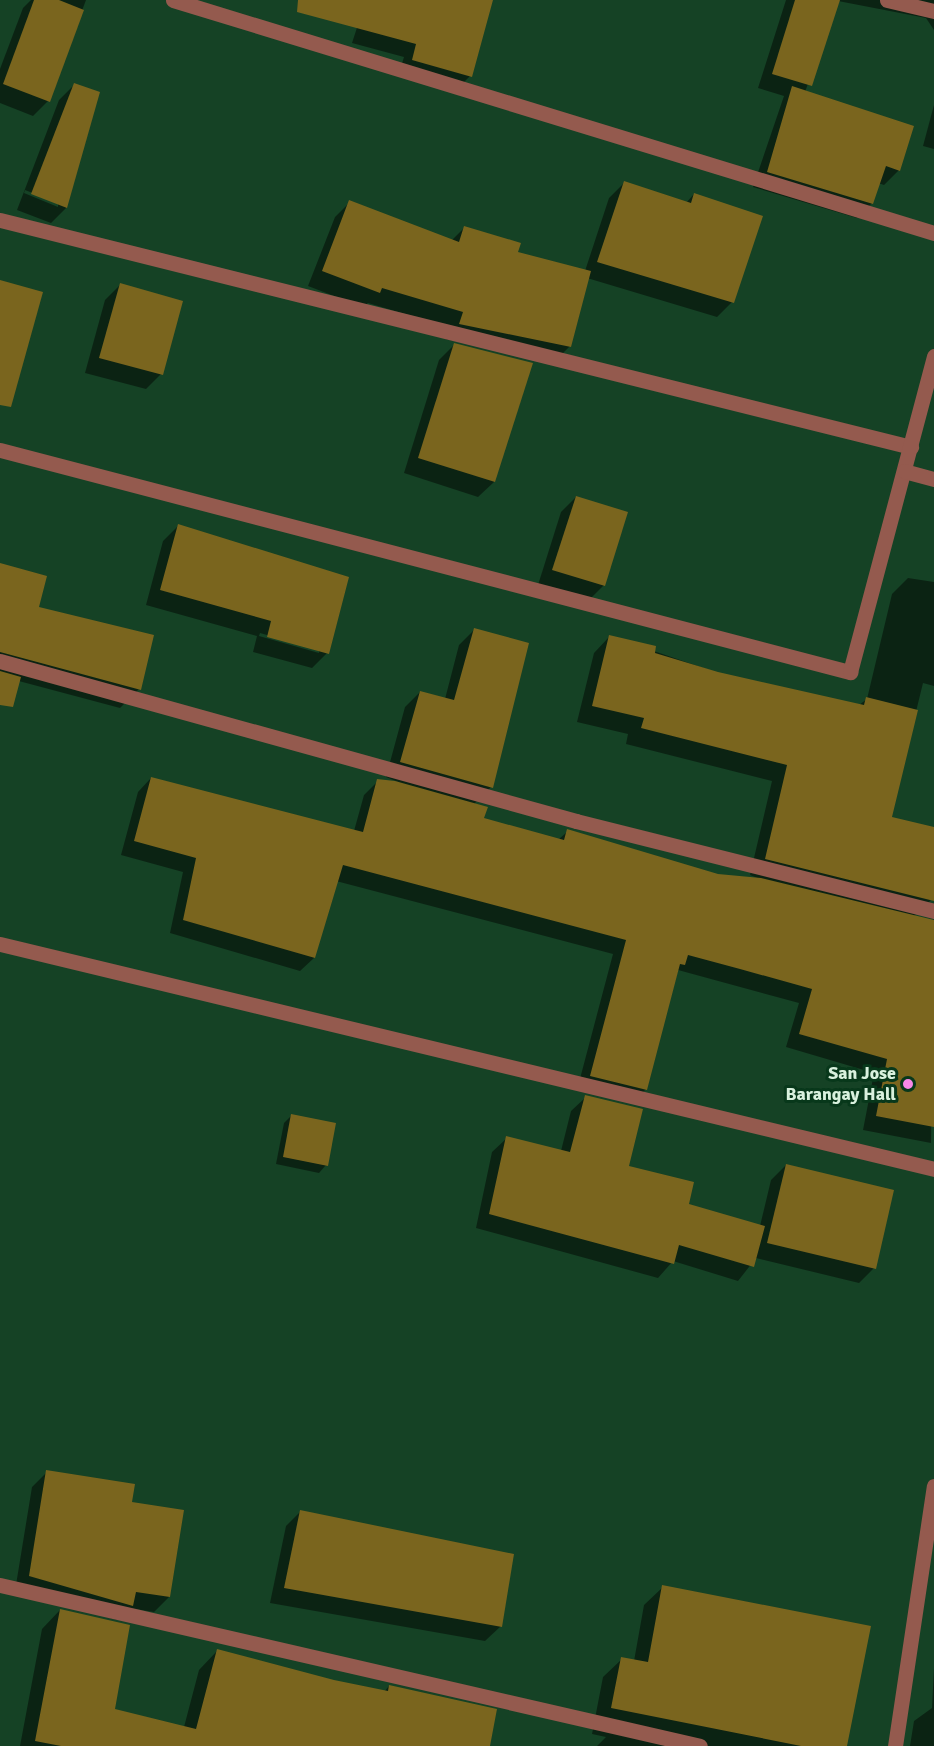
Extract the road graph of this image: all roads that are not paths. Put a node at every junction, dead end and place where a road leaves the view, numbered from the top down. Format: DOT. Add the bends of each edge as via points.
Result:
graph roads {
  1 [pos="173,0"];
  2 [pos="887,0"];
  3 [pos="934,11"];
  4 [pos="0,220"];
  5 [pos="934,233"];
  6 [pos="934,356"];
  7 [pos="927,415"];
  8 [pos="910,447"];
  9 [pos="0,450"];
  10 [pos="904,471"];
  11 [pos="934,479"];
  12 [pos="0,661"];
  13 [pos="934,910"];
  14 [pos="0,944"];
  15 [pos="934,1170"];
  16 [pos="934,1486"];
  17 [pos="0,1585"];
  18 [pos="700,1746"];
  19 [pos="896,1746"];
  1 -- 5 [label="street"];
  2 -- 3 [label="street"];
  4 -- 8 [label="street"];
  6 -- 7 [label="street"];
  7 -- 8 [label="street"];
  8 -- 10 [label="street"];
  9 -- 10 [label="street" via="850,672"];
  10 -- 11 [label="street"];
  12 -- 13 [label="street" via="576,821"];
  14 -- 15 [label="street"];
  16 -- 19 [label="street"];
  17 -- 18 [label="street"];
}
